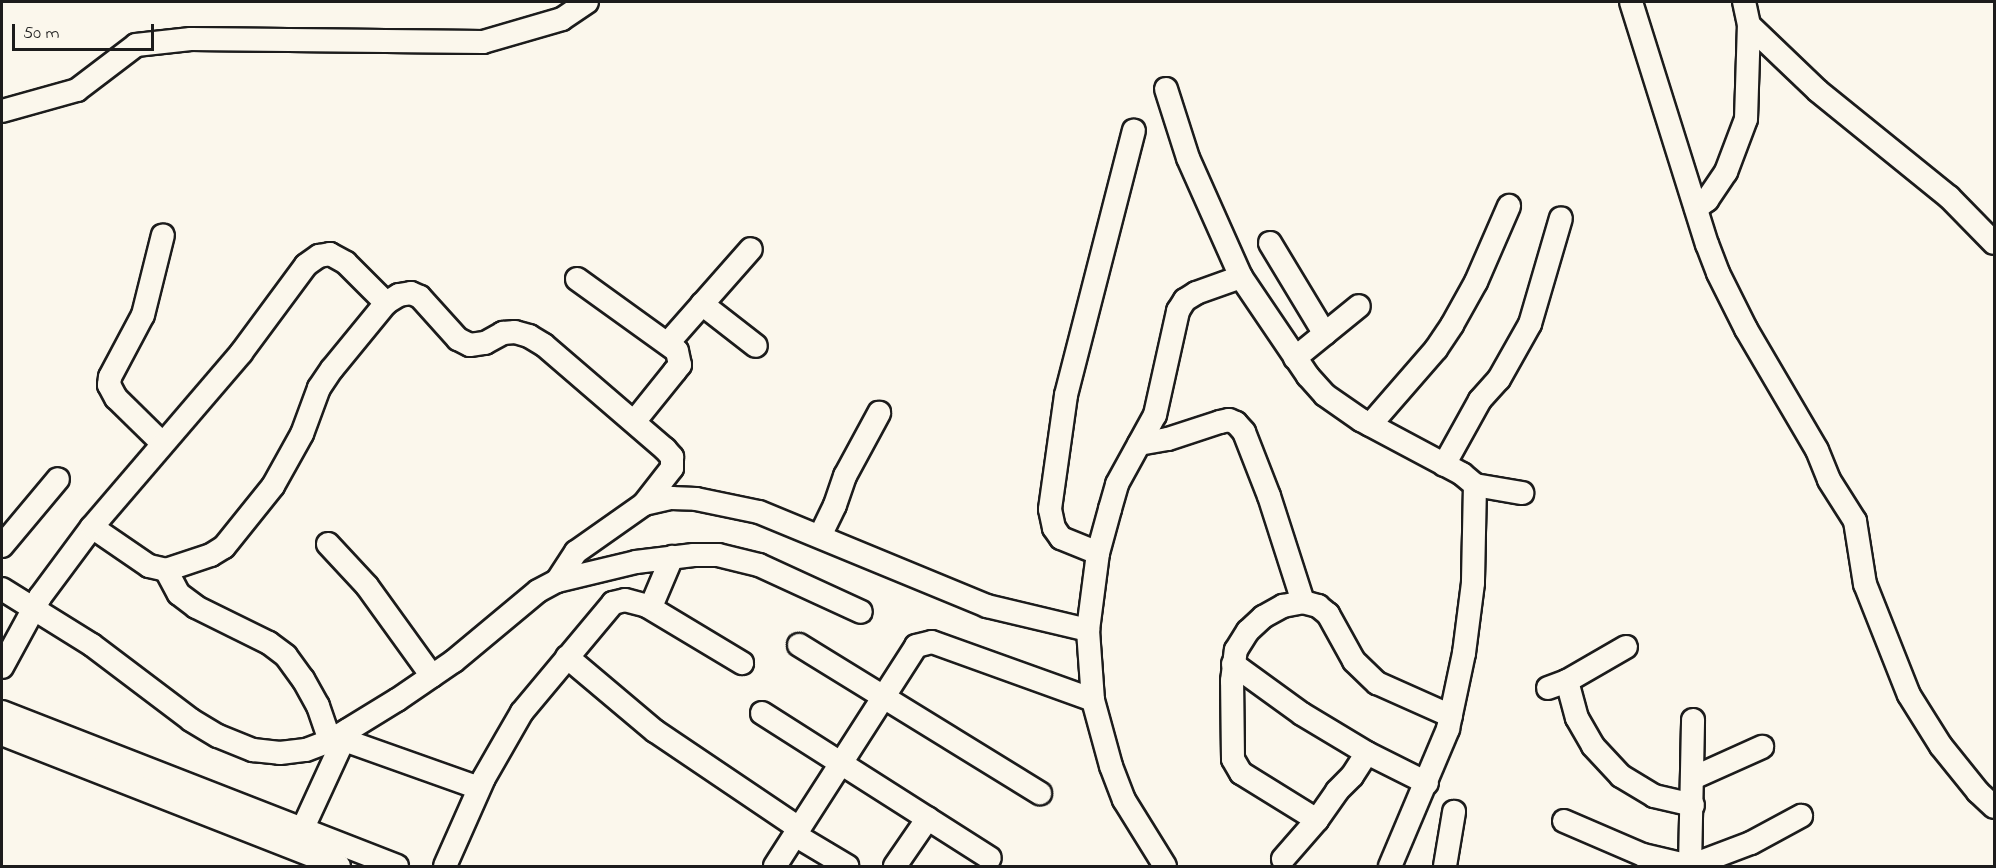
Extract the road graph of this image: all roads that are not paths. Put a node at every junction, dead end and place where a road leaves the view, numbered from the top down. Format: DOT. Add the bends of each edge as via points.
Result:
graph roads {
  1 [pos="587,2"];
  2 [pos="1630,2"];
  3 [pos="1744,2"];
  4 [pos="1749,25"];
  5 [pos="1166,89"];
  6 [pos="2,111"];
  7 [pos="1134,131"];
  8 [pos="1509,206"];
  9 [pos="1696,208"];
  10 [pos="1562,218"];
  11 [pos="163,235"];
  12 [pos="1270,243"];
  13 [pos="1995,243"];
  14 [pos="751,249"];
  15 [pos="1241,277"];
  16 [pos="577,279"];
  17 [pos="386,303"];
  18 [pos="702,304"];
  19 [pos="1359,306"];
  20 [pos="1325,334"];
  21 [pos="668,343"];
  22 [pos="756,346"];
  23 [pos="1295,358"];
  24 [pos="879,413"];
  25 [pos="634,422"];
  26 [pos="1370,425"];
  27 [pos="162,443"];
  28 [pos="1139,444"];
  29 [pos="1444,465"];
  30 [pos="58,479"];
  31 [pos="1475,485"];
  32 [pos="1522,493"];
  33 [pos="644,504"];
  34 [pos="92,527"];
  35 [pos="820,536"];
  36 [pos="328,544"];
  37 [pos="2,546"];
  38 [pos="1098,553"];
  39 [pos="672,557"];
  40 [pos="166,570"];
  41 [pos="557,581"];
  42 [pos="2,589"];
  43 [pos="1303,602"];
  44 [pos="647,606"];
  45 [pos="33,610"];
  46 [pos="861,612"];
  47 [pos="1088,630"];
  48 [pos="799,645"];
  49 [pos="1626,647"];
  50 [pos="567,657"];
  51 [pos="742,663"];
  52 [pos="1233,664"];
  53 [pos="2,667"];
  54 [pos="432,676"];
  55 [pos="883,698"];
  56 [pos="1092,700"];
  57 [pos="2,712"];
  58 [pos="762,713"];
  59 [pos="1451,716"];
  60 [pos="1693,720"];
  61 [pos="2,734"];
  62 [pos="341,737"];
  63 [pos="1762,747"];
  64 [pos="1367,753"];
  65 [pos="842,763"];
  66 [pos="1693,778"];
  67 [pos="1427,783"];
  68 [pos="479,788"];
  69 [pos="1040,793"];
  70 [pos="1693,805"];
  71 [pos="1995,807"];
  72 [pos="1454,812"];
  73 [pos="1801,816"];
  74 [pos="928,818"];
  75 [pos="1317,820"];
  76 [pos="1564,821"];
  77 [pos="302,830"];
  78 [pos="797,831"];
  79 [pos="990,858"];
  80 [pos="1626,858"];
  81 [pos="1283,859"];
  82 [pos="346,861"];
  83 [pos="1690,866"];
  84 [pos="397,867"];
  85 [pos="445,867"];
  86 [pos="775,867"];
  87 [pos="847,867"];
  88 [pos="895,867"];
  89 [pos="1165,867"];
  90 [pos="1390,867"];
  91 [pos="1445,867"];
  1 -- 6 [label="street" via="562,18 483,42 191,39 136,45 77,90"];
  2 -- 9 [label="street"];
  3 -- 4 [label="street"];
  4 -- 9 [label="street" via="1746,119 1726,172 1707,200"];
  4 -- 13 [label="street" via="1818,91 1949,197"];
  5 -- 15 [label="street" via="1188,158"];
  7 -- 38 [label="street" via="1066,395 1050,509 1061,538"];
  8 -- 26 [label="street" via="1476,282 1452,325"];
  9 -- 71 [label="street" via="1718,273 1746,329 1855,522 1865,584 1909,695 1941,746"];
  10 -- 29 [label="street" via="1530,324 1499,379 1480,400"];
  11 -- 27 [label="street" via="143,315 109,385 116,398"];
  12 -- 20 [label="street"];
  14 -- 18 [label="street"];
  15 -- 23 [label="street"];
  15 -- 28 [label="street" via="1196,293 1178,311 1155,415"];
  16 -- 21 [label="street"];
  17 -- 25 [label="street" via="399,295 411,293 420,297 458,339 470,345 509,332 529,336"];
  17 -- 27 [label="street" via="346,263 330,254 319,256 306,265 241,353"];
  17 -- 40 [label="street" via="319,388 302,434 273,486 239,530 211,555"];
  18 -- 21 [label="street"];
  18 -- 22 [label="street"];
  19 -- 20 [label="street"];
  20 -- 23 [label="street"];
  21 -- 25 [label="street" via="677,351 680,364"];
  23 -- 26 [label="street" via="1325,395"];
  24 -- 35 [label="street" via="845,476"];
  25 -- 33 [label="street" via="672,457 672,468"];
  26 -- 29 [label="street"];
  27 -- 34 [label="street"];
  28 -- 38 [label="street" via="1117,484"];
  28 -- 43 [label="street" via="1229,420 1236,423 1244,432 1269,496"];
  29 -- 31 [label="street"];
  30 -- 37 [label="street"];
  31 -- 32 [label="street"];
  31 -- 59 [label="street" via="1473,583"];
  33 -- 35 [label="street" via="671,498 725,504 759,512"];
  33 -- 41 [label="street" via="576,552"];
  34 -- 40 [label="street" via="149,566"];
  34 -- 45 [label="street"];
  35 -- 47 [label="street" via="987,606"];
  36 -- 54 [label="street" via="367,586"];
  38 -- 47 [label="street"];
  39 -- 41 [label="street"];
  39 -- 44 [label="street" via="657,596"];
  39 -- 46 [label="street" via="718,555 759,565"];
  40 -- 62 [label="street" via="175,588 196,607 286,656"];
  41 -- 54 [label="street" via="538,591"];
  42 -- 45 [label="street"];
  43 -- 52 [label="street" via="1283,606 1263,617 1248,631 1236,650"];
  43 -- 59 [label="street" via="1328,614 1354,662 1377,683"];
  44 -- 50 [label="street" via="625,600 613,603"];
  44 -- 51 [label="street"];
  45 -- 53 [label="street"];
  45 -- 62 [label="street" via="92,645 218,736 254,750 280,753 306,750"];
  47 -- 56 [label="street"];
  48 -- 55 [label="street"];
  49 -- 70 [label="street" via="1557,685 1593,746 1621,776 1654,796"];
  50 -- 68 [label="street" via="522,712"];
  50 -- 78 [label="street" via="656,731"];
  52 -- 64 [label="street" via="1302,714"];
  52 -- 75 [label="street" via="1236,767"];
  54 -- 62 [label="street"];
  55 -- 56 [label="street" via="916,646 932,642"];
  55 -- 65 [label="street"];
  55 -- 69 [label="street"];
  56 -- 89 [label="street" via="1124,800"];
  57 -- 77 [label="street"];
  58 -- 65 [label="street"];
  59 -- 67 [label="street"];
  60 -- 66 [label="street"];
  61 -- 82 [label="street"];
  62 -- 68 [label="street"];
  62 -- 77 [label="street"];
  63 -- 66 [label="street"];
  64 -- 67 [label="street"];
  64 -- 75 [label="street"];
  65 -- 74 [label="street"];
  65 -- 78 [label="street"];
  66 -- 70 [label="street"];
  67 -- 90 [label="street"];
  68 -- 85 [label="street"];
  70 -- 83 [label="street"];
  72 -- 91 [label="street"];
  73 -- 83 [label="street" via="1751,843"];
  74 -- 79 [label="street"];
  74 -- 88 [label="street"];
  75 -- 81 [label="street"];
  76 -- 80 [label="street"];
  77 -- 82 [label="street"];
  78 -- 86 [label="street"];
  78 -- 87 [label="street"];
  80 -- 83 [label="street"];
  82 -- 84 [label="street"];
}
